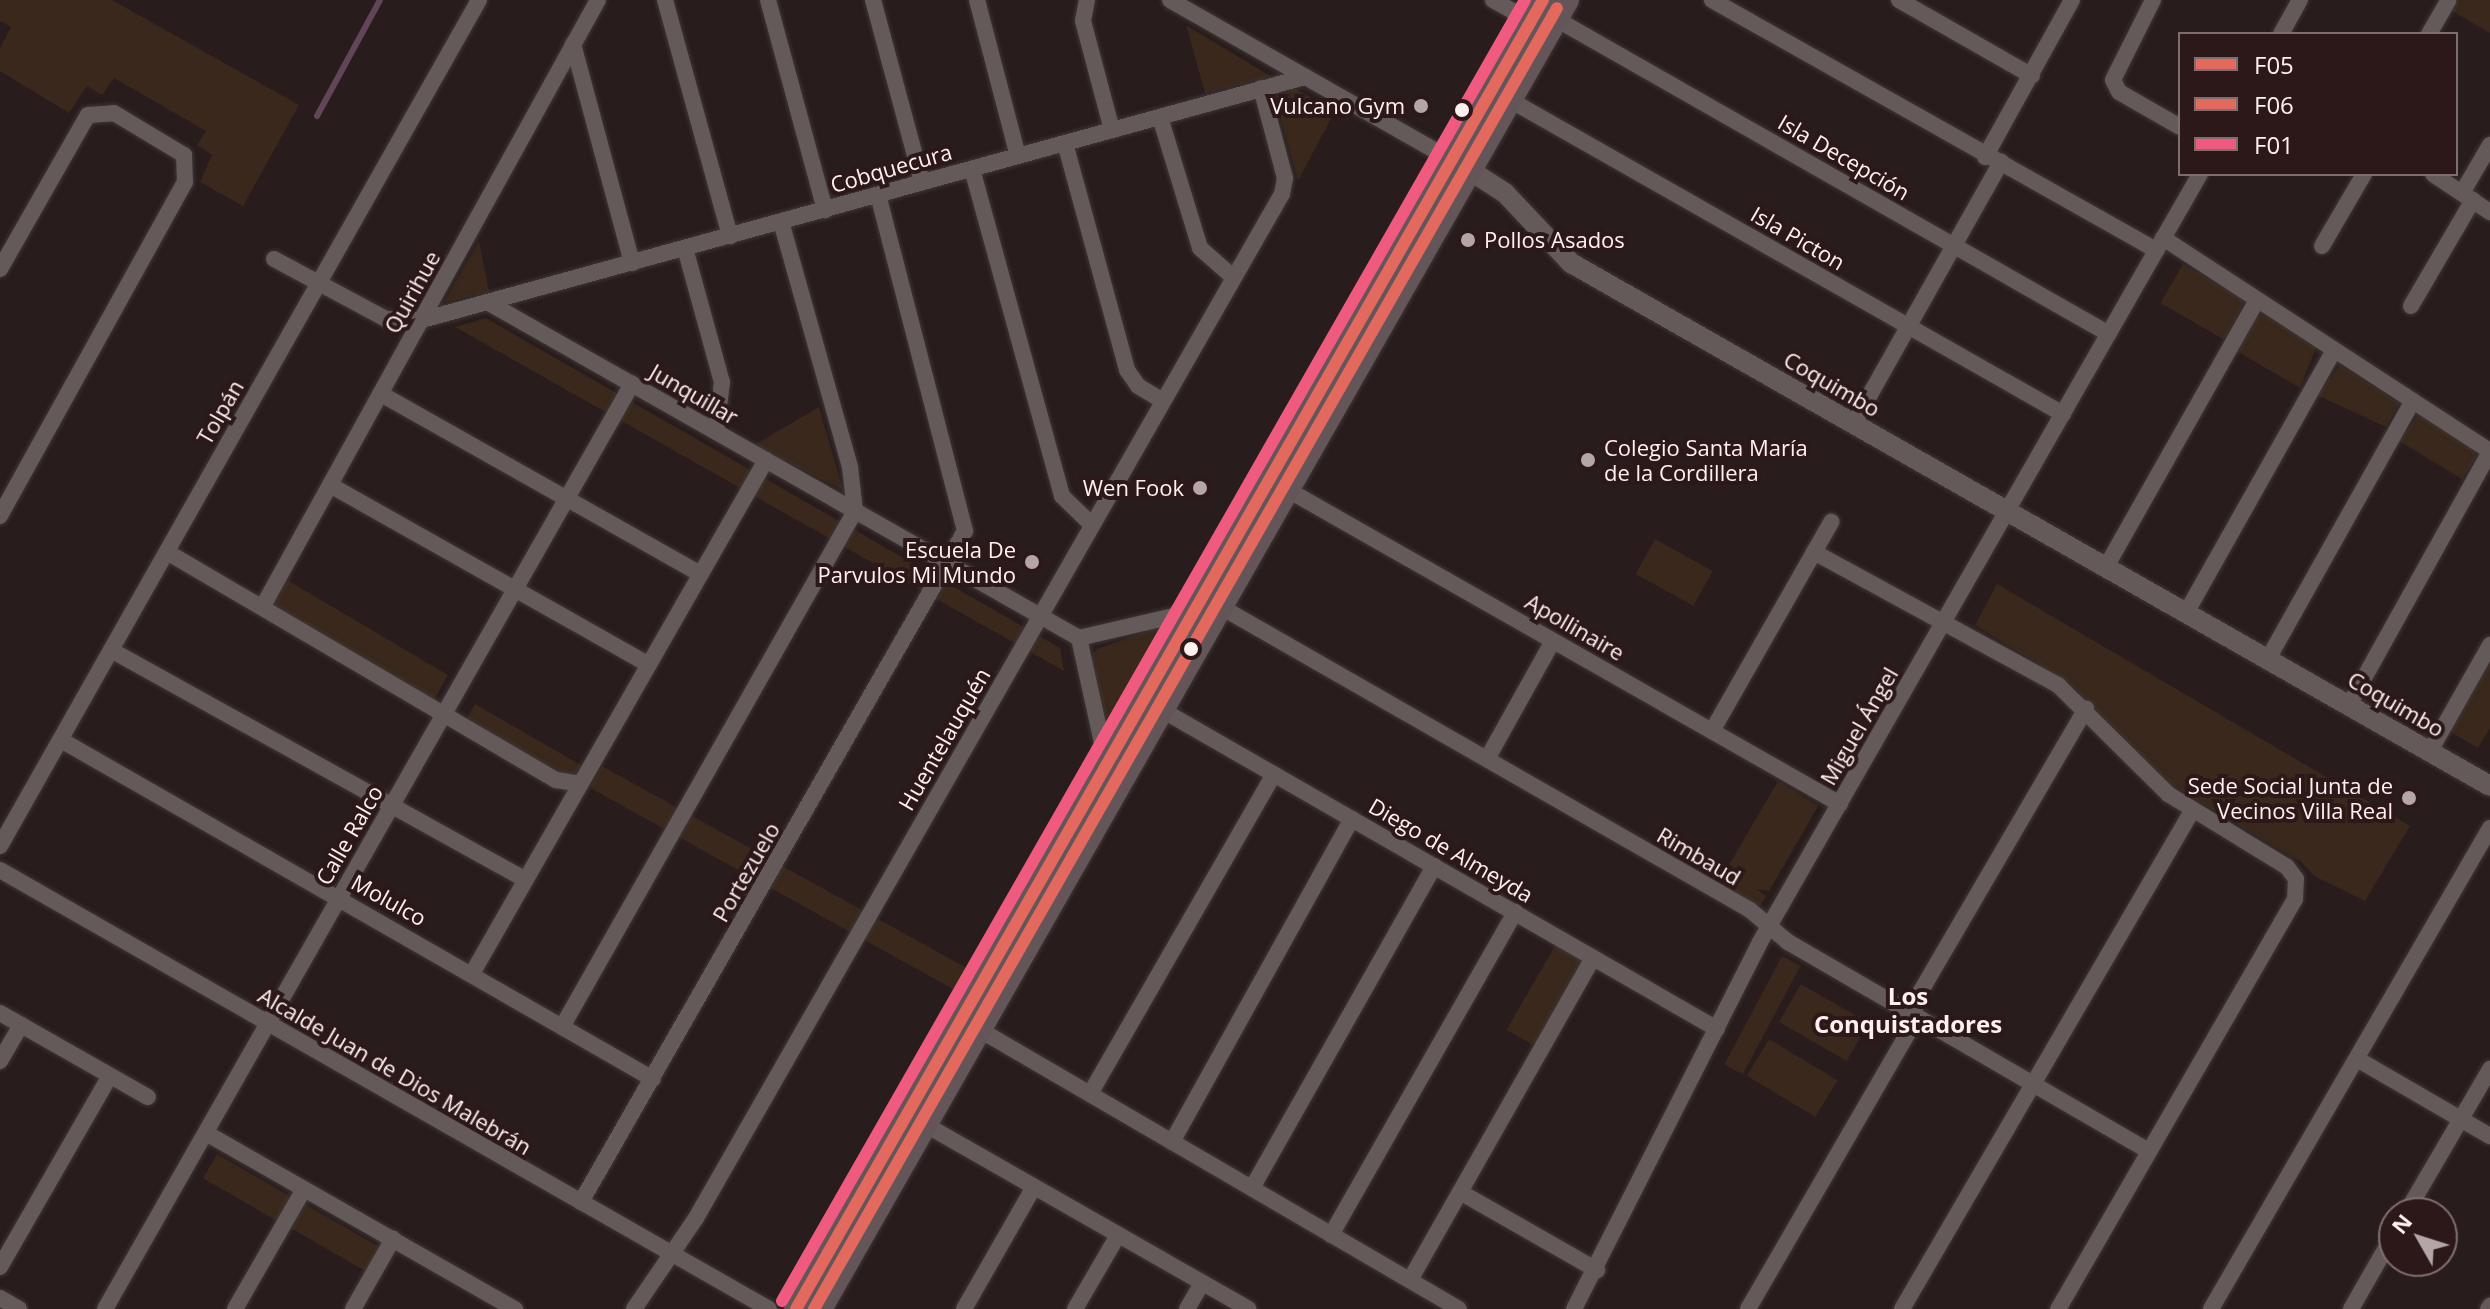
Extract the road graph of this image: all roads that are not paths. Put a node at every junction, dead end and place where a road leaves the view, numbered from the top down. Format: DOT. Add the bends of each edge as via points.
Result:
graph roads {
  1 [pos="479,0"];
  2 [pos="598,0"];
  3 [pos="665,0"];
  4 [pos="768,0"];
  5 [pos="873,0"];
  6 [pos="977,0"];
  7 [pos="1087,0"];
  8 [pos="1170,0"];
  9 [pos="1493,0"];
  10 [pos="1712,0"];
  11 [pos="1899,0"];
  12 [pos="2072,0"];
  13 [pos="2153,0"];
  14 [pos="2300,0"];
  15 [pos="2449,0"];
  16 [pos="1556,6"];
  17 [pos="1531,21"];
  18 [pos="2282,32"];
  19 [pos="2430,32"];
  20 [pos="573,44"];
  21 [pos="2032,76"];
  22 [pos="1305,77"];
  23 [pos="1261,88"];
  24 [pos="1510,100"];
  25 [pos="1160,117"];
  26 [pos="2178,126"];
  27 [pos="1112,130"];
  28 [pos="1065,143"];
  29 [pos="2490,145"];
  30 [pos="1018,156"];
  31 [pos="1993,159"];
  32 [pos="1461,165"];
  33 [pos="972,169"];
  34 [pos="2199,176"];
  35 [pos="2363,176"];
  36 [pos="2436,176"];
  37 [pos="922,182"];
  38 [pos="878,195"];
  39 [pos="2468,197"];
  40 [pos="825,210"];
  41 [pos="2490,212"];
  42 [pos="781,222"];
  43 [pos="730,236"];
  44 [pos="2160,244"];
  45 [pos="1954,246"];
  46 [pos="2322,246"];
  47 [pos="685,248"];
  48 [pos="274,259"];
  49 [pos="632,263"];
  50 [pos="0,269"];
  51 [pos="1234,278"];
  52 [pos="318,283"];
  53 [pos="2257,300"];
  54 [pos="489,303"];
  55 [pos="2411,306"];
  56 [pos="422,320"];
  57 [pos="1908,326"];
  58 [pos="2109,334"];
  59 [pos="2334,350"];
  60 [pos="632,384"];
  61 [pos="381,394"];
  62 [pos="1163,401"];
  63 [pos="2413,401"];
  64 [pos="2063,414"];
  65 [pos="1854,423"];
  66 [pos="716,432"];
  67 [pos="2490,451"];
  68 [pos="766,460"];
  69 [pos="330,485"];
  70 [pos="1288,490"];
  71 [pos="566,498"];
  72 [pos="855,511"];
  73 [pos="2008,512"];
  74 [pos="0,516"];
  75 [pos="1831,522"];
  76 [pos="1092,525"];
  77 [pos="167,552"];
  78 [pos="1814,552"];
  79 [pos="948,563"];
  80 [pos="2106,567"];
  81 [pos="701,574"];
  82 [pos="515,589"];
  83 [pos="263,606"];
  84 [pos="1221,607"];
  85 [pos="1195,611"];
  86 [pos="2186,613"];
  87 [pos="1040,616"];
  88 [pos="1946,620"];
  89 [pos="1079,638"];
  90 [pos="1553,641"];
  91 [pos="2490,645"];
  92 [pos="111,650"];
  93 [pos="2268,659"];
  94 [pos="649,665"];
  95 [pos="2349,705"];
  96 [pos="2086,709"];
  97 [pos="1162,710"];
  98 [pos="445,716"];
  99 [pos="1712,731"];
  100 [pos="61,740"];
  101 [pos="2430,751"];
  102 [pos="1487,759"];
  103 [pos="1107,765"];
  104 [pos="1274,774"];
  105 [pos="581,784"];
  106 [pos="2490,786"];
  107 [pos="1840,804"];
  108 [pos="391,806"];
  109 [pos="2192,811"];
  110 [pos="1352,819"];
  111 [pos="2490,828"];
  112 [pos="0,846"];
  113 [pos="1434,866"];
  114 [pos="0,870"];
  115 [pos="526,880"];
  116 [pos="340,896"];
  117 [pos="1515,912"];
  118 [pos="1769,927"];
  119 [pos="1593,958"];
  120 [pos="473,972"];
  121 [pos="0,1013"];
  122 [pos="1913,1015"];
  123 [pos="268,1024"];
  124 [pos="21,1025"];
  125 [pos="562,1027"];
  126 [pos="1717,1029"];
  127 [pos="980,1030"];
  128 [pos="2357,1059"];
  129 [pos="0,1061"];
  130 [pos="2490,1069"];
  131 [pos="110,1076"];
  132 [pos="653,1079"];
  133 [pos="2033,1084"];
  134 [pos="1090,1094"];
  135 [pos="148,1097"];
  136 [pos="2460,1119"];
  137 [pos="926,1125"];
  138 [pos="206,1133"];
  139 [pos="2490,1136"];
  140 [pos="1172,1142"];
  141 [pos="2149,1151"];
  142 [pos="1034,1187"];
  143 [pos="1252,1188"];
  144 [pos="304,1189"];
  145 [pos="1460,1192"];
  146 [pos="2415,1197"];
  147 [pos="581,1202"];
  148 [pos="1118,1235"];
  149 [pos="1331,1235"];
  150 [pos="393,1239"];
  151 [pos="670,1253"];
  152 [pos="2378,1262"];
  153 [pos="0,1267"];
  154 [pos="1597,1270"];
  155 [pos="1410,1280"];
  156 [pos="1202,1283"];
  157 [pos="0,1298"];
  158 [pos="19,1309"];
  159 [pos="105,1309"];
  160 [pos="235,1309"];
  161 [pos="353,1309"];
  162 [pos="515,1309"];
  163 [pos="634,1309"];
  164 [pos="769,1309"];
  165 [pos="796,1309"];
  166 [pos="820,1309"];
  167 [pos="964,1309"];
  168 [pos="1075,1309"];
  169 [pos="1187,1309"];
  170 [pos="1248,1309"];
  171 [pos="1459,1309"];
  172 [pos="1574,1309"];
  173 [pos="1748,1309"];
  174 [pos="1902,1309"];
  175 [pos="2058,1309"];
  176 [pos="2211,1309"];
  177 [pos="2351,1309"];
  1 -- 52 [label="street, Tolpán"];
  2 -- 20 [label="street, Quirihue"];
  3 -- 43 [label="street"];
  4 -- 40 [label="street"];
  5 -- 37 [label="street"];
  6 -- 30 [label="street"];
  7 -- 27 [label="street" via="1083,21"];
  8 -- 22 [label="street, Coquimbo"];
  9 -- 17 [label="street"];
  10 -- 31 [label="street"];
  11 -- 21 [label="street"];
  12 -- 21 [label="street"];
  13 -- 26 [label="street" via="2113,68 2113,80 2119,92"];
  14 -- 18 [label="street"];
  15 -- 19 [label="street"];
  16 -- 17 [label="main road"];
  16 -- 24 [label="main road"];
  16 -- 45 [label="street, Isla Decepción"];
  17 -- 32 [label="main road"];
  20 -- 49 [label="street"];
  20 -- 56 [label="street, Quirihue"];
  21 -- 31 [label="street"];
  22 -- 23 [label="street, Cobquecura"];
  22 -- 32 [label="street, Coquimbo"];
  23 -- 25 [label="street, Cobquecura"];
  23 -- 51 [label="street, Huentelauquén" via="1285,186"];
  24 -- 32 [label="main road"];
  24 -- 57 [label="street, Isla Picton"];
  25 -- 27 [label="street, Cobquecura"];
  25 -- 51 [label="street" via="1200,248"];
  27 -- 28 [label="street, Cobquecura"];
  28 -- 30 [label="street, Cobquecura"];
  28 -- 62 [label="street" via="1127,370 1138,386"];
  29 -- 39 [label="street"];
  30 -- 33 [label="street, Cobquecura"];
  31 -- 44 [label="street"];
  31 -- 45 [label="street"];
  32 -- 65 [label="street, Coquimbo" via="1515,201 1571,263"];
  32 -- 70 [label="main road"];
  32 -- 85 [label="main road"];
  33 -- 37 [label="street, Cobquecura"];
  33 -- 76 [label="street" via="1062,496"];
  34 -- 44 [label="street, Miguel Ángel"];
  35 -- 46 [label="street"];
  36 -- 39 [label="street"];
  37 -- 38 [label="street, Cobquecura"];
  38 -- 40 [label="street, Cobquecura"];
  38 -- 79 [label="street, Portezuelo" via="965,514 965,531"];
  39 -- 41 [label="street"];
  39 -- 55 [label="street"];
  40 -- 42 [label="street, Cobquecura"];
  42 -- 43 [label="street, Cobquecura"];
  42 -- 72 [label="street" via="850,467"];
  43 -- 47 [label="street, Cobquecura"];
  44 -- 53 [label="street"];
  44 -- 58 [label="street, Miguel Ángel"];
  45 -- 57 [label="street"];
  45 -- 58 [label="street, Isla Decepción"];
  47 -- 49 [label="street, Cobquecura"];
  47 -- 66 [label="street" via="722,382"];
  48 -- 52 [label="street"];
  49 -- 54 [label="street, Cobquecura"];
  50 -- 74 [label="street" via="80,124 93,112 114,113 174,145 187,162 185,182"];
  51 -- 62 [label="street, Huentelauquén"];
  52 -- 56 [label="street" via="386,319"];
  52 -- 77 [label="street, Tolpán"];
  53 -- 59 [label="street"];
  53 -- 80 [label="street"];
  54 -- 56 [label="street"];
  54 -- 60 [label="street, Junquillar"];
  56 -- 61 [label="street, Quirihue"];
  57 -- 64 [label="street, Isla Picton"];
  57 -- 65 [label="street"];
  58 -- 64 [label="street, Miguel Ángel"];
  59 -- 63 [label="street"];
  59 -- 86 [label="street"];
  60 -- 66 [label="street, Junquillar"];
  60 -- 71 [label="street, Calle Ralco"];
  61 -- 69 [label="street, Quirihue"];
  61 -- 71 [label="street"];
  62 -- 76 [label="street, Huentelauquén"];
  63 -- 67 [label="street"];
  63 -- 93 [label="street"];
  64 -- 73 [label="street, Miguel Ángel"];
  65 -- 73 [label="street, Coquimbo"];
  66 -- 68 [label="street, Junquillar"];
  67 -- 95 [label="street"];
  68 -- 72 [label="street, Junquillar"];
  68 -- 81 [label="street"];
  69 -- 82 [label="street"];
  69 -- 83 [label="street, Quirihue"];
  70 -- 84 [label="main road"];
  70 -- 90 [label="street, Apollinaire"];
  71 -- 81 [label="street"];
  71 -- 82 [label="street, Calle Ralco"];
  72 -- 79 [label="street, Junquillar"];
  72 -- 125 [label="street"];
  73 -- 80 [label="street, Coquimbo"];
  73 -- 88 [label="street, Miguel Ángel"];
  75 -- 78 [label="street"];
  76 -- 87 [label="street, Huentelauquén"];
  77 -- 83 [label="street"];
  77 -- 92 [label="street, Tolpán"];
  78 -- 88 [label="street" via="1923,613"];
  78 -- 99 [label="street"];
  79 -- 87 [label="street, Junquillar"];
  79 -- 132 [label="street, Portezuelo"];
  80 -- 86 [label="street, Coquimbo"];
  81 -- 94 [label="street"];
  82 -- 94 [label="street"];
  82 -- 98 [label="street, Calle Ralco"];
  83 -- 98 [label="street"];
  84 -- 97 [label="main road"];
  84 -- 102 [label="street, Rimbaud"];
  85 -- 89 [label="street"];
  85 -- 103 [label="main road"];
  86 -- 93 [label="street, Coquimbo"];
  87 -- 89 [label="street, Junquillar"];
  87 -- 151 [label="street, Huentelauquén"];
  88 -- 96 [label="street" via="2058,685"];
  88 -- 107 [label="street, Miguel Ángel"];
  89 -- 103 [label="street"];
  90 -- 99 [label="street, Apollinaire"];
  90 -- 102 [label="street"];
  91 -- 101 [label="street"];
  92 -- 100 [label="street, Tolpán"];
  92 -- 108 [label="street"];
  93 -- 95 [label="street, Coquimbo"];
  94 -- 105 [label="street"];
  95 -- 101 [label="street, Coquimbo"];
  96 -- 109 [label="street" via="2157,785"];
  96 -- 122 [label="street"];
  97 -- 104 [label="street, Diego de Almeyda"];
  97 -- 127 [label="main road"];
  98 -- 105 [label="street" via="556,780"];
  98 -- 108 [label="street, Calle Ralco"];
  99 -- 107 [label="street, Apollinaire"];
  100 -- 112 [label="street, Tolpán"];
  100 -- 116 [label="street, Molulco"];
  101 -- 106 [label="street, Coquimbo"];
  102 -- 118 [label="street, Rimbaud"];
  103 -- 165 [label="main road"];
  104 -- 110 [label="street, Diego de Almeyda"];
  104 -- 134 [label="street"];
  105 -- 115 [label="street"];
  107 -- 118 [label="street, Miguel Ángel"];
  108 -- 115 [label="street"];
  108 -- 116 [label="street, Calle Ralco"];
  109 -- 133 [label="street"];
  109 -- 141 [label="street" via="2282,864 2296,879 2295,899"];
  110 -- 113 [label="street, Diego de Almeyda"];
  110 -- 140 [label="street"];
  111 -- 128 [label="street"];
  113 -- 117 [label="street, Diego de Almeyda"];
  113 -- 143 [label="street"];
  114 -- 123 [label="street, Alcalde Juan de Dios Malebrán"];
  115 -- 120 [label="street"];
  116 -- 120 [label="street, Molulco"];
  116 -- 123 [label="street, Calle Ralco"];
  117 -- 119 [label="street, Diego de Almeyda"];
  117 -- 149 [label="street"];
  118 -- 122 [label="street, Rimbaud"];
  118 -- 126 [label="street, Miguel Ángel"];
  119 -- 126 [label="street, Diego de Almeyda"];
  119 -- 145 [label="street"];
  120 -- 125 [label="street, Molulco"];
  121 -- 124 [label="street"];
  122 -- 133 [label="street, Rimbaud"];
  122 -- 173 [label="street"];
  123 -- 138 [label="street, Calle Ralco"];
  123 -- 147 [label="street, Alcalde Juan de Dios Malebrán"];
  124 -- 129 [label="street"];
  124 -- 131 [label="street"];
  125 -- 132 [label="street, Molulco"];
  126 -- 154 [label="street, Miguel Ángel"];
  127 -- 134 [label="street"];
  127 -- 137 [label="main road"];
  128 -- 136 [label="street"];
  128 -- 176 [label="street"];
  130 -- 136 [label="street"];
  131 -- 135 [label="street"];
  131 -- 153 [label="street"];
  132 -- 147 [label="street, Portezuelo"];
  133 -- 141 [label="street, Rimbaud"];
  133 -- 174 [label="street"];
  134 -- 140 [label="street"];
  136 -- 139 [label="street"];
  136 -- 146 [label="street"];
  137 -- 142 [label="street"];
  137 -- 166 [label="main road"];
  138 -- 144 [label="street"];
  138 -- 159 [label="street, Calle Ralco"];
  140 -- 143 [label="street"];
  141 -- 175 [label="street"];
  142 -- 148 [label="street"];
  142 -- 167 [label="street"];
  143 -- 149 [label="street"];
  144 -- 150 [label="street"];
  144 -- 160 [label="street"];
  145 -- 154 [label="street"];
  145 -- 155 [label="street"];
  147 -- 151 [label="street, Alcalde Juan de Dios Malebrán"];
  148 -- 156 [label="street"];
  148 -- 168 [label="street"];
  149 -- 155 [label="street"];
  150 -- 161 [label="street"];
  150 -- 162 [label="street"];
  151 -- 163 [label="street, Huentelauquén"];
  151 -- 164 [label="street, Alcalde Juan de Dios Malebrán"];
  152 -- 177 [label="street"];
  154 -- 172 [label="street, Miguel Ángel"];
  155 -- 171 [label="street"];
  156 -- 169 [label="street"];
  156 -- 170 [label="street"];
  157 -- 158 [label="street"];
}
